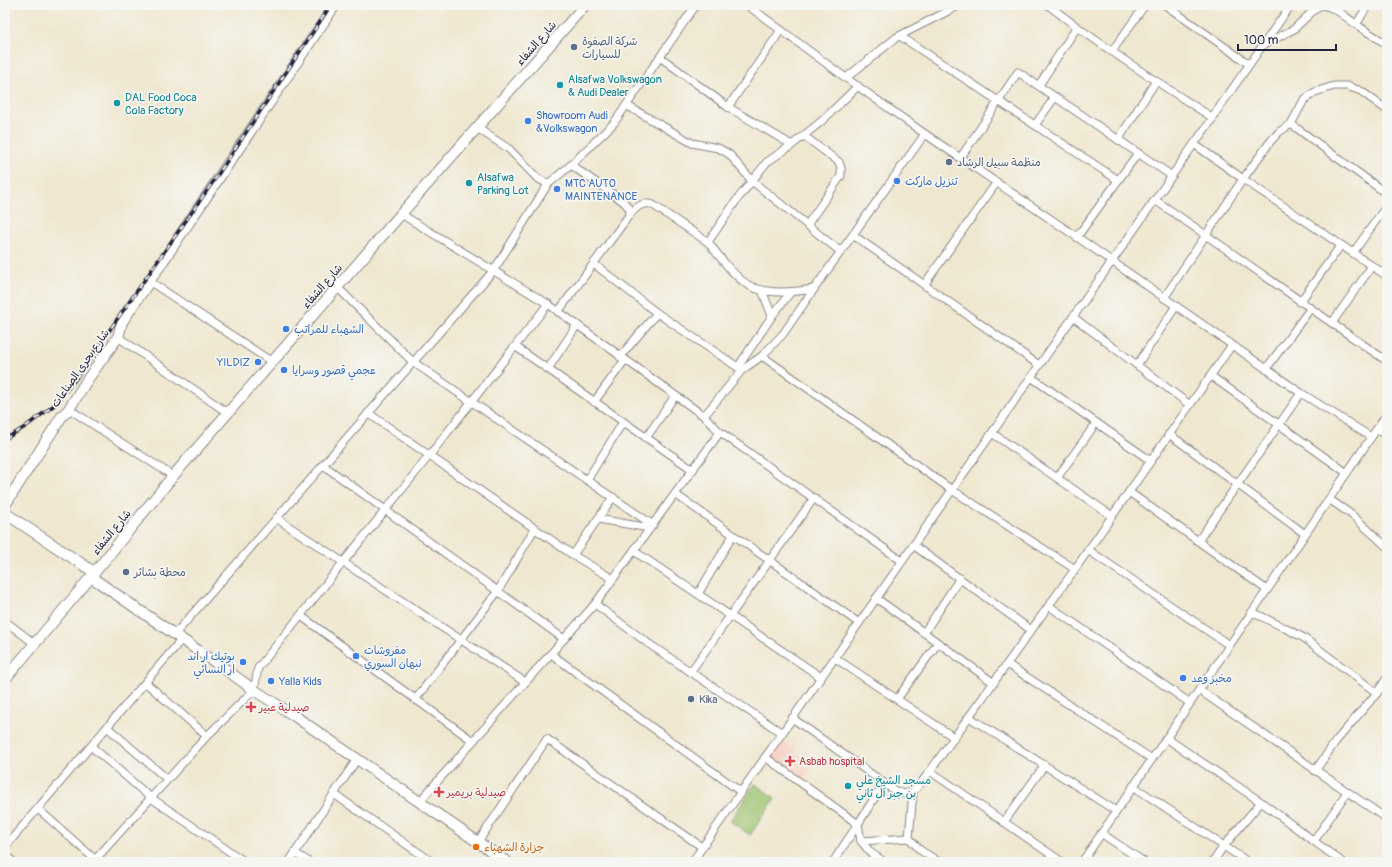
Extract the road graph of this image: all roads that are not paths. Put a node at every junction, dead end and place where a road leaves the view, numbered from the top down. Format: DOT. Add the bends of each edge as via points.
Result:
graph roads {
  1 [pos="335,5"];
  2 [pos="585,5"];
  3 [pos="696,5"];
  4 [pos="747,5"];
  5 [pos="960,5"];
  6 [pos="1048,5"];
  7 [pos="1145,5"];
  8 [pos="1165,5"];
  9 [pos="1291,5"];
  10 [pos="1368,5"];
  11 [pos="1356,25"];
  12 [pos="1077,27"];
  13 [pos="781,30"];
  14 [pos="900,36"];
  15 [pos="1387,44"];
  16 [pos="1262,46"];
  17 [pos="1112,51"];
  18 [pos="660,57"];
  19 [pos="1250,64"];
  20 [pos="846,78"];
  21 [pos="1156,81"];
  22 [pos="1039,85"];
  23 [pos="858,86"];
  24 [pos="1055,97"];
  25 [pos="999,102"];
  26 [pos="626,105"];
  27 [pos="728,107"];
  28 [pos="1387,110"];
  29 [pos="1213,118"];
  30 [pos="1291,124"];
  31 [pos="1035,125"];
  32 [pos="477,128"];
  33 [pos="925,134"];
  34 [pos="804,136"];
  35 [pos="1118,140"];
  36 [pos="1194,144"];
  37 [pos="792,145"];
  38 [pos="1138,153"];
  39 [pos="961,157"];
  40 [pos="571,165"];
  41 [pos="1172,176"];
  42 [pos="1243,179"];
  43 [pos="1118,180"];
  44 [pos="752,181"];
  45 [pos="996,182"];
  46 [pos="548,184"];
  47 [pos="1386,190"];
  48 [pos="1155,200"];
  49 [pos="1387,205"];
  50 [pos="401,214"];
  51 [pos="630,214"];
  52 [pos="808,225"];
  53 [pos="853,235"];
  54 [pos="1206,235"];
  55 [pos="1077,237"];
  56 [pos="708,242"];
  57 [pos="1341,245"];
  58 [pos="841,252"];
  59 [pos="1353,253"];
  60 [pos="1111,262"];
  61 [pos="594,264"];
  62 [pos="1372,266"];
  63 [pos="494,270"];
  64 [pos="1387,276"];
  65 [pos="149,281"];
  66 [pos="924,285"];
  67 [pos="337,287"];
  68 [pos="814,289"];
  69 [pos="762,290"];
  70 [pos="790,293"];
  71 [pos="1164,298"];
  72 [pos="1300,302"];
  73 [pos="548,304"];
  74 [pos="1176,306"];
  75 [pos="1310,309"];
  76 [pos="558,312"];
  77 [pos="657,313"];
  78 [pos="772,316"];
  79 [pos="1073,317"];
  80 [pos="1332,323"];
  81 [pos="576,325"];
  82 [pos="118,337"];
  83 [pos="1232,346"];
  84 [pos="516,347"];
  85 [pos="762,356"];
  86 [pos="623,358"];
  87 [pos="1387,361"];
  88 [pos="272,362"];
  89 [pos="413,362"];
  90 [pos="1039,365"];
  91 [pos="1137,365"];
  92 [pos="548,369"];
  93 [pos="740,369"];
  94 [pos="1266,369"];
  95 [pos="1211,376"];
  96 [pos="1031,377"];
  97 [pos="1301,393"];
  98 [pos="675,396"];
  99 [pos="471,402"];
  100 [pos="594,402"];
  101 [pos="1190,405"];
  102 [pos="69,409"];
  103 [pos="228,413"];
  104 [pos="368,413"];
  105 [pos="1387,414"];
  106 [pos="704,416"];
  107 [pos="623,422"];
  108 [pos="1096,423"];
  109 [pos="1279,425"];
  110 [pos="1377,429"];
  111 [pos="720,432"];
  112 [pos="992,433"];
  113 [pos="1170,434"];
  114 [pos="1387,436"];
  115 [pos="1371,437"];
  116 [pos="646,438"];
  117 [pos="430,456"];
  118 [pos="1151,461"];
  119 [pos="323,465"];
  120 [pos="693,470"];
  121 [pos="1347,473"];
  122 [pos="172,476"];
  123 [pos="1057,478"];
  124 [pos="587,480"];
  125 [pos="1237,484"];
  126 [pos="952,490"];
  127 [pos="1129,492"];
  128 [pos="675,494"];
  129 [pos="613,498"];
  130 [pos="814,498"];
  131 [pos="1329,499"];
  132 [pos="5,505"];
  133 [pos="386,510"];
  134 [pos="5,513"];
  135 [pos="1112,516"];
  136 [pos="276,518"];
  137 [pos="598,519"];
  138 [pos="651,526"];
  139 [pos="535,528"];
  140 [pos="733,534"];
  141 [pos="1305,534"];
  142 [pos="1198,541"];
  143 [pos="913,545"];
  144 [pos="1387,547"];
  145 [pos="1088,550"];
  146 [pos="634,551"];
  147 [pos="574,555"];
  148 [pos="770,560"];
  149 [pos="902,561"];
  150 [pos="343,563"];
  151 [pos="1075,570"];
  152 [pos="93,574"];
  153 [pos="960,578"];
  154 [pos="613,579"];
  155 [pos="1267,590"];
  156 [pos="498,591"];
  157 [pos="698,594"];
  158 [pos="876,598"];
  159 [pos="594,604"];
  160 [pos="1049,606"];
  161 [pos="1252,612"];
  162 [pos="301,616"];
  163 [pos="731,616"];
  164 [pos="5,621"];
  165 [pos="859,623"];
  166 [pos="1032,630"];
  167 [pos="924,633"];
  168 [pos="178,637"];
  169 [pos="564,639"];
  170 [pos="461,640"];
  171 [pos="35,644"];
  172 [pos="938,644"];
  173 [pos="1229,646"];
  174 [pos="551,654"];
  175 [pos="834,658"];
  176 [pos="1007,664"];
  177 [pos="691,672"];
  178 [pos="821,677"];
  179 [pos="1387,678"];
  180 [pos="5,679"];
  181 [pos="525,682"];
  182 [pos="146,683"];
  183 [pos="994,683"];
  184 [pos="254,690"];
  185 [pos="1198,690"];
  186 [pos="1377,692"];
  187 [pos="897,699"];
  188 [pos="415,700"];
  189 [pos="1190,703"];
  190 [pos="968,717"];
  191 [pos="792,718"];
  192 [pos="107,727"];
  193 [pos="782,733"];
  194 [pos="207,736"];
  195 [pos="955,738"];
  196 [pos="1166,738"];
  197 [pos="473,742"];
  198 [pos="92,747"];
  199 [pos="765,757"];
  200 [pos="357,759"];
  201 [pos="1152,759"];
  202 [pos="1044,766"];
  203 [pos="930,771"];
  204 [pos="1315,771"];
  205 [pos="167,779"];
  206 [pos="884,783"];
  207 [pos="1134,786"];
  208 [pos="741,792"];
  209 [pos="913,792"];
  210 [pos="1347,792"];
  211 [pos="334,794"];
  212 [pos="151,798"];
  213 [pos="420,802"];
  214 [pos="1261,802"];
  215 [pos="38,809"];
  216 [pos="1116,811"];
  217 [pos="1387,819"];
  218 [pos="1004,822"];
  219 [pos="858,824"];
  220 [pos="1101,833"];
  221 [pos="909,838"];
  222 [pos="861,841"];
  223 [pos="1314,841"];
  224 [pos="478,842"];
  225 [pos="5,847"];
  226 [pos="702,847"];
  227 [pos="1223,847"];
  228 [pos="295,853"];
  229 [pos="5,854"];
  230 [pos="495,859"];
  231 [pos="95,861"];
  232 [pos="13,862"];
  233 [pos="245,862"];
  234 [pos="289,862"];
  235 [pos="309,862"];
  236 [pos="432,862"];
  237 [pos="507,862"];
  238 [pos="692,862"];
  239 [pos="833,862"];
  240 [pos="884,862"];
  241 [pos="939,862"];
  242 [pos="1062,862"];
  243 [pos="1082,862"];
  244 [pos="1144,862"];
  245 [pos="1213,862"];
  246 [pos="1248,862"];
  247 [pos="1342,862"];
  1 -- 65 [label="street, شارع بحرى الصناعات"];
  2 -- 32 [label="street, شارع الشفاء"];
  3 -- 18 [label="street"];
  4 -- 13 [label="street"];
  5 -- 14 [label="street"];
  6 -- 12 [label="street"];
  7 -- 17 [label="street"];
  8 -- 19 [label="street"];
  9 -- 16 [label="street"];
  10 -- 11 [label="street"];
  11 -- 15 [label="street"];
  11 -- 16 [label="street" via="1332,8 1321,5 1294,29"];
  12 -- 17 [label="street"];
  12 -- 22 [label="street"];
  13 -- 20 [label="street"];
  13 -- 27 [label="street"];
  14 -- 20 [label="street"];
  14 -- 25 [label="street"];
  16 -- 19 [label="street"];
  17 -- 21 [label="street"];
  18 -- 26 [label="street"];
  18 -- 27 [label="street"];
  19 -- 29 [label="street"];
  20 -- 23 [label="street"];
  21 -- 29 [label="street"];
  21 -- 35 [label="street"];
  22 -- 24 [label="street"];
  22 -- 25 [label="street" via="1018,72"];
  23 -- 33 [label="street"];
  23 -- 34 [label="street"];
  24 -- 31 [label="street"];
  24 -- 35 [label="street"];
  25 -- 31 [label="street"];
  25 -- 39 [label="street"];
  26 -- 40 [label="street" via="614,123"];
  26 -- 44 [label="street" via="692,143 718,148 729,154"];
  27 -- 37 [label="street"];
  28 -- 30 [label="street" via="1361,91 1347,86 1334,86 1315,92 1304,100"];
  29 -- 36 [label="street"];
  30 -- 42 [label="street" via="1270,142"];
  30 -- 47 [label="street"];
  31 -- 43 [label="street"];
  32 -- 46 [label="street" via="509,148 537,178"];
  32 -- 50 [label="street, شارع الشفاء"];
  33 -- 39 [label="street"];
  33 -- 53 [label="street"];
  34 -- 37 [label="street"];
  34 -- 52 [label="street" via="839,162 841,168 841,176"];
  35 -- 38 [label="street"];
  36 -- 41 [label="street"];
  36 -- 42 [label="street"];
  37 -- 44 [label="street" via="768,162"];
  38 -- 41 [label="street"];
  38 -- 43 [label="street"];
  39 -- 45 [label="street"];
  40 -- 46 [label="street"];
  40 -- 51 [label="street" via="624,202 630,209"];
  41 -- 48 [label="street"];
  42 -- 54 [label="street"];
  42 -- 57 [label="street"];
  43 -- 55 [label="street"];
  44 -- 52 [label="street"];
  44 -- 56 [label="street"];
  45 -- 55 [label="street"];
  45 -- 66 [label="street"];
  46 -- 63 [label="street"];
  48 -- 54 [label="street"];
  48 -- 60 [label="street"];
  49 -- 59 [label="street"];
  50 -- 63 [label="street"];
  50 -- 67 [label="street, شارع الشفاء"];
  51 -- 56 [label="street" via="644,204 653,205"];
  51 -- 61 [label="street"];
  52 -- 58 [label="street"];
  53 -- 58 [label="street"];
  53 -- 66 [label="street"];
  54 -- 71 [label="street"];
  54 -- 72 [label="street"];
  55 -- 60 [label="street"];
  56 -- 69 [label="street" via="742,280"];
  57 -- 59 [label="street"];
  57 -- 72 [label="street"];
  58 -- 68 [label="street"];
  59 -- 62 [label="street"];
  60 -- 71 [label="street"];
  60 -- 79 [label="street"];
  61 -- 76 [label="street"];
  61 -- 77 [label="street"];
  62 -- 64 [label="street"];
  62 -- 80 [label="street"];
  63 -- 73 [label="street"];
  63 -- 89 [label="street"];
  65 -- 82 [label="street, شارع بحرى الصناعات" via="122,322"];
  65 -- 88 [label="street"];
  66 -- 90 [label="street"];
  67 -- 88 [label="street, شارع الشفاء"];
  67 -- 89 [label="street"];
  68 -- 70 [label="street"];
  68 -- 85 [label="street" via="783,334"];
  69 -- 70 [label="street"];
  69 -- 78 [label="street"];
  70 -- 78 [label="street"];
  71 -- 74 [label="street"];
  72 -- 75 [label="street"];
  73 -- 76 [label="street"];
  73 -- 84 [label="street"];
  74 -- 83 [label="street"];
  74 -- 91 [label="street"];
  75 -- 80 [label="street"];
  75 -- 94 [label="street"];
  76 -- 81 [label="street"];
  77 -- 86 [label="street"];
  77 -- 93 [label="street"];
  78 -- 93 [label="street"];
  79 -- 90 [label="street"];
  79 -- 91 [label="street"];
  80 -- 87 [label="street"];
  81 -- 86 [label="street"];
  81 -- 92 [label="street"];
  82 -- 102 [label="street, شارع بحرى الصناعات"];
  82 -- 103 [label="street"];
  83 -- 94 [label="street"];
  83 -- 95 [label="street"];
  84 -- 92 [label="street"];
  84 -- 99 [label="street"];
  85 -- 93 [label="street"];
  85 -- 126 [label="street"];
  86 -- 98 [label="street"];
  86 -- 100 [label="street"];
  88 -- 103 [label="street, شارع الشفاء"];
  89 -- 99 [label="street"];
  89 -- 104 [label="street"];
  90 -- 96 [label="street"];
  91 -- 101 [label="street"];
  92 -- 100 [label="street"];
  93 -- 106 [label="street"];
  94 -- 97 [label="street"];
  95 -- 101 [label="street"];
  95 -- 109 [label="street"];
  96 -- 108 [label="street"];
  96 -- 112 [label="street"];
  97 -- 109 [label="street"];
  97 -- 115 [label="street"];
  98 -- 106 [label="street"];
  98 -- 116 [label="street"];
  99 -- 117 [label="street"];
  99 -- 124 [label="street"];
  100 -- 107 [label="street"];
  101 -- 113 [label="street"];
  102 -- 122 [label="street"];
  102 -- 132 [label="street, شارع بحرى الصناعات"];
  103 -- 122 [label="street, شارع الشفاء"];
  104 -- 117 [label="street"];
  104 -- 119 [label="street"];
  105 -- 110 [label="street"];
  106 -- 111 [label="street"];
  107 -- 116 [label="street"];
  107 -- 124 [label="street"];
  108 -- 118 [label="street"];
  108 -- 123 [label="street"];
  109 -- 121 [label="street"];
  109 -- 125 [label="street"];
  110 -- 114 [label="street"];
  110 -- 115 [label="street"];
  111 -- 120 [label="street"];
  111 -- 130 [label="street"];
  112 -- 123 [label="street"];
  112 -- 126 [label="street"];
  113 -- 118 [label="street"];
  113 -- 125 [label="street"];
  115 -- 121 [label="street"];
  116 -- 120 [label="street"];
  117 -- 133 [label="street"];
  117 -- 139 [label="street"];
  118 -- 127 [label="street"];
  119 -- 133 [label="street"];
  119 -- 136 [label="street"];
  120 -- 128 [label="street"];
  121 -- 131 [label="street"];
  122 -- 152 [label="street, شارع الشفاء"];
  123 -- 135 [label="street"];
  124 -- 129 [label="street"];
  125 -- 141 [label="street"];
  125 -- 142 [label="street"];
  126 -- 143 [label="street"];
  126 -- 151 [label="street"];
  127 -- 135 [label="street"];
  127 -- 142 [label="street"];
  128 -- 138 [label="street"];
  128 -- 140 [label="street"];
  129 -- 137 [label="street"];
  129 -- 138 [label="street"];
  130 -- 148 [label="street"];
  130 -- 149 [label="street"];
  131 -- 141 [label="street"];
  131 -- 144 [label="street" via="1352,515"];
  133 -- 150 [label="street"];
  133 -- 156 [label="street"];
  134 -- 152 [label="street"];
  135 -- 145 [label="street"];
  136 -- 150 [label="street"];
  136 -- 168 [label="street"];
  137 -- 138 [label="street"];
  137 -- 147 [label="street"];
  138 -- 146 [label="street"];
  139 -- 147 [label="street"];
  139 -- 156 [label="street"];
  140 -- 148 [label="street"];
  140 -- 157 [label="street"];
  141 -- 155 [label="street"];
  142 -- 155 [label="street"];
  143 -- 149 [label="street"];
  143 -- 153 [label="street"];
  145 -- 151 [label="street"];
  145 -- 173 [label="street"];
  146 -- 154 [label="street"];
  146 -- 157 [label="street"];
  147 -- 154 [label="street"];
  148 -- 163 [label="street"];
  148 -- 165 [label="street"];
  149 -- 158 [label="street"];
  150 -- 162 [label="street"];
  150 -- 170 [label="street"];
  151 -- 160 [label="street"];
  152 -- 168 [label="street"];
  152 -- 171 [label="street, شارع الشفاء"];
  153 -- 166 [label="street"];
  153 -- 167 [label="street"];
  154 -- 159 [label="street"];
  155 -- 161 [label="street"];
  156 -- 169 [label="street"];
  156 -- 170 [label="street"];
  157 -- 163 [label="street"];
  158 -- 165 [label="street"];
  158 -- 167 [label="street"];
  159 -- 169 [label="street"];
  159 -- 177 [label="street"];
  160 -- 166 [label="street"];
  160 -- 189 [label="street"];
  161 -- 173 [label="street"];
  161 -- 186 [label="street" via="1304,638"];
  162 -- 184 [label="street" via="258,668"];
  162 -- 188 [label="street"];
  163 -- 177 [label="street"];
  163 -- 178 [label="street"];
  164 -- 171 [label="street"];
  165 -- 175 [label="street"];
  166 -- 176 [label="street"];
  167 -- 172 [label="street"];
  168 -- 182 [label="street"];
  168 -- 184 [label="street"];
  169 -- 174 [label="street"];
  170 -- 181 [label="street"];
  170 -- 188 [label="street"];
  171 -- 180 [label="street, شارع الشفاء"];
  172 -- 183 [label="street"];
  172 -- 187 [label="street"];
  173 -- 185 [label="street"];
  174 -- 181 [label="street"];
  174 -- 208 [label="street"];
  175 -- 178 [label="street"];
  175 -- 187 [label="street"];
  176 -- 183 [label="street"];
  176 -- 201 [label="street"];
  177 -- 193 [label="street"];
  178 -- 191 [label="street"];
  179 -- 186 [label="street"];
  181 -- 197 [label="street"];
  182 -- 192 [label="street"];
  182 -- 194 [label="street"];
  183 -- 190 [label="street"];
  184 -- 194 [label="street"];
  184 -- 200 [label="street"];
  185 -- 189 [label="street"];
  185 -- 204 [label="street"];
  186 -- 204 [label="street" via="1336,741"];
  187 -- 195 [label="street"];
  188 -- 197 [label="street"];
  189 -- 196 [label="street"];
  190 -- 195 [label="street"];
  190 -- 202 [label="street"];
  191 -- 193 [label="street"];
  191 -- 206 [label="street"];
  192 -- 198 [label="street"];
  192 -- 205 [label="street"];
  193 -- 199 [label="street"];
  194 -- 205 [label="street"];
  195 -- 203 [label="street"];
  196 -- 201 [label="street"];
  196 -- 214 [label="street"];
  197 -- 213 [label="street"];
  198 -- 212 [label="street"];
  198 -- 215 [label="street"];
  199 -- 208 [label="street"];
  199 -- 219 [label="street"];
  200 -- 211 [label="street"];
  200 -- 213 [label="street"];
  201 -- 207 [label="street"];
  202 -- 216 [label="street"];
  202 -- 218 [label="street"];
  203 -- 209 [label="street"];
  203 -- 218 [label="street"];
  204 -- 210 [label="street"];
  205 -- 212 [label="street"];
  206 -- 209 [label="street" via="898,793"];
  206 -- 219 [label="street"];
  207 -- 216 [label="street"];
  207 -- 227 [label="street"];
  208 -- 226 [label="street"];
  209 -- 221 [label="street"];
  210 -- 217 [label="street"];
  210 -- 223 [label="street"];
  211 -- 228 [label="street"];
  211 -- 236 [label="street"];
  212 -- 231 [label="street"];
  212 -- 233 [label="street"];
  213 -- 224 [label="street"];
  214 -- 223 [label="street"];
  214 -- 227 [label="street"];
  215 -- 225 [label="street"];
  215 -- 231 [label="street"];
  216 -- 220 [label="street"];
  218 -- 242 [label="street"];
  219 -- 222 [label="street"];
  219 -- 239 [label="street"];
  220 -- 243 [label="street"];
  220 -- 244 [label="street"];
  221 -- 222 [label="street"];
  221 -- 241 [label="street" via="920,850"];
  222 -- 240 [label="street" via="871,853"];
  223 -- 247 [label="street"];
  224 -- 226 [label="street" via="547,739"];
  224 -- 230 [label="street"];
  226 -- 238 [label="street"];
  227 -- 245 [label="street"];
  227 -- 246 [label="street"];
  228 -- 234 [label="street"];
  228 -- 235 [label="street"];
  229 -- 232 [label="street"];
  230 -- 237 [label="street"];
}
